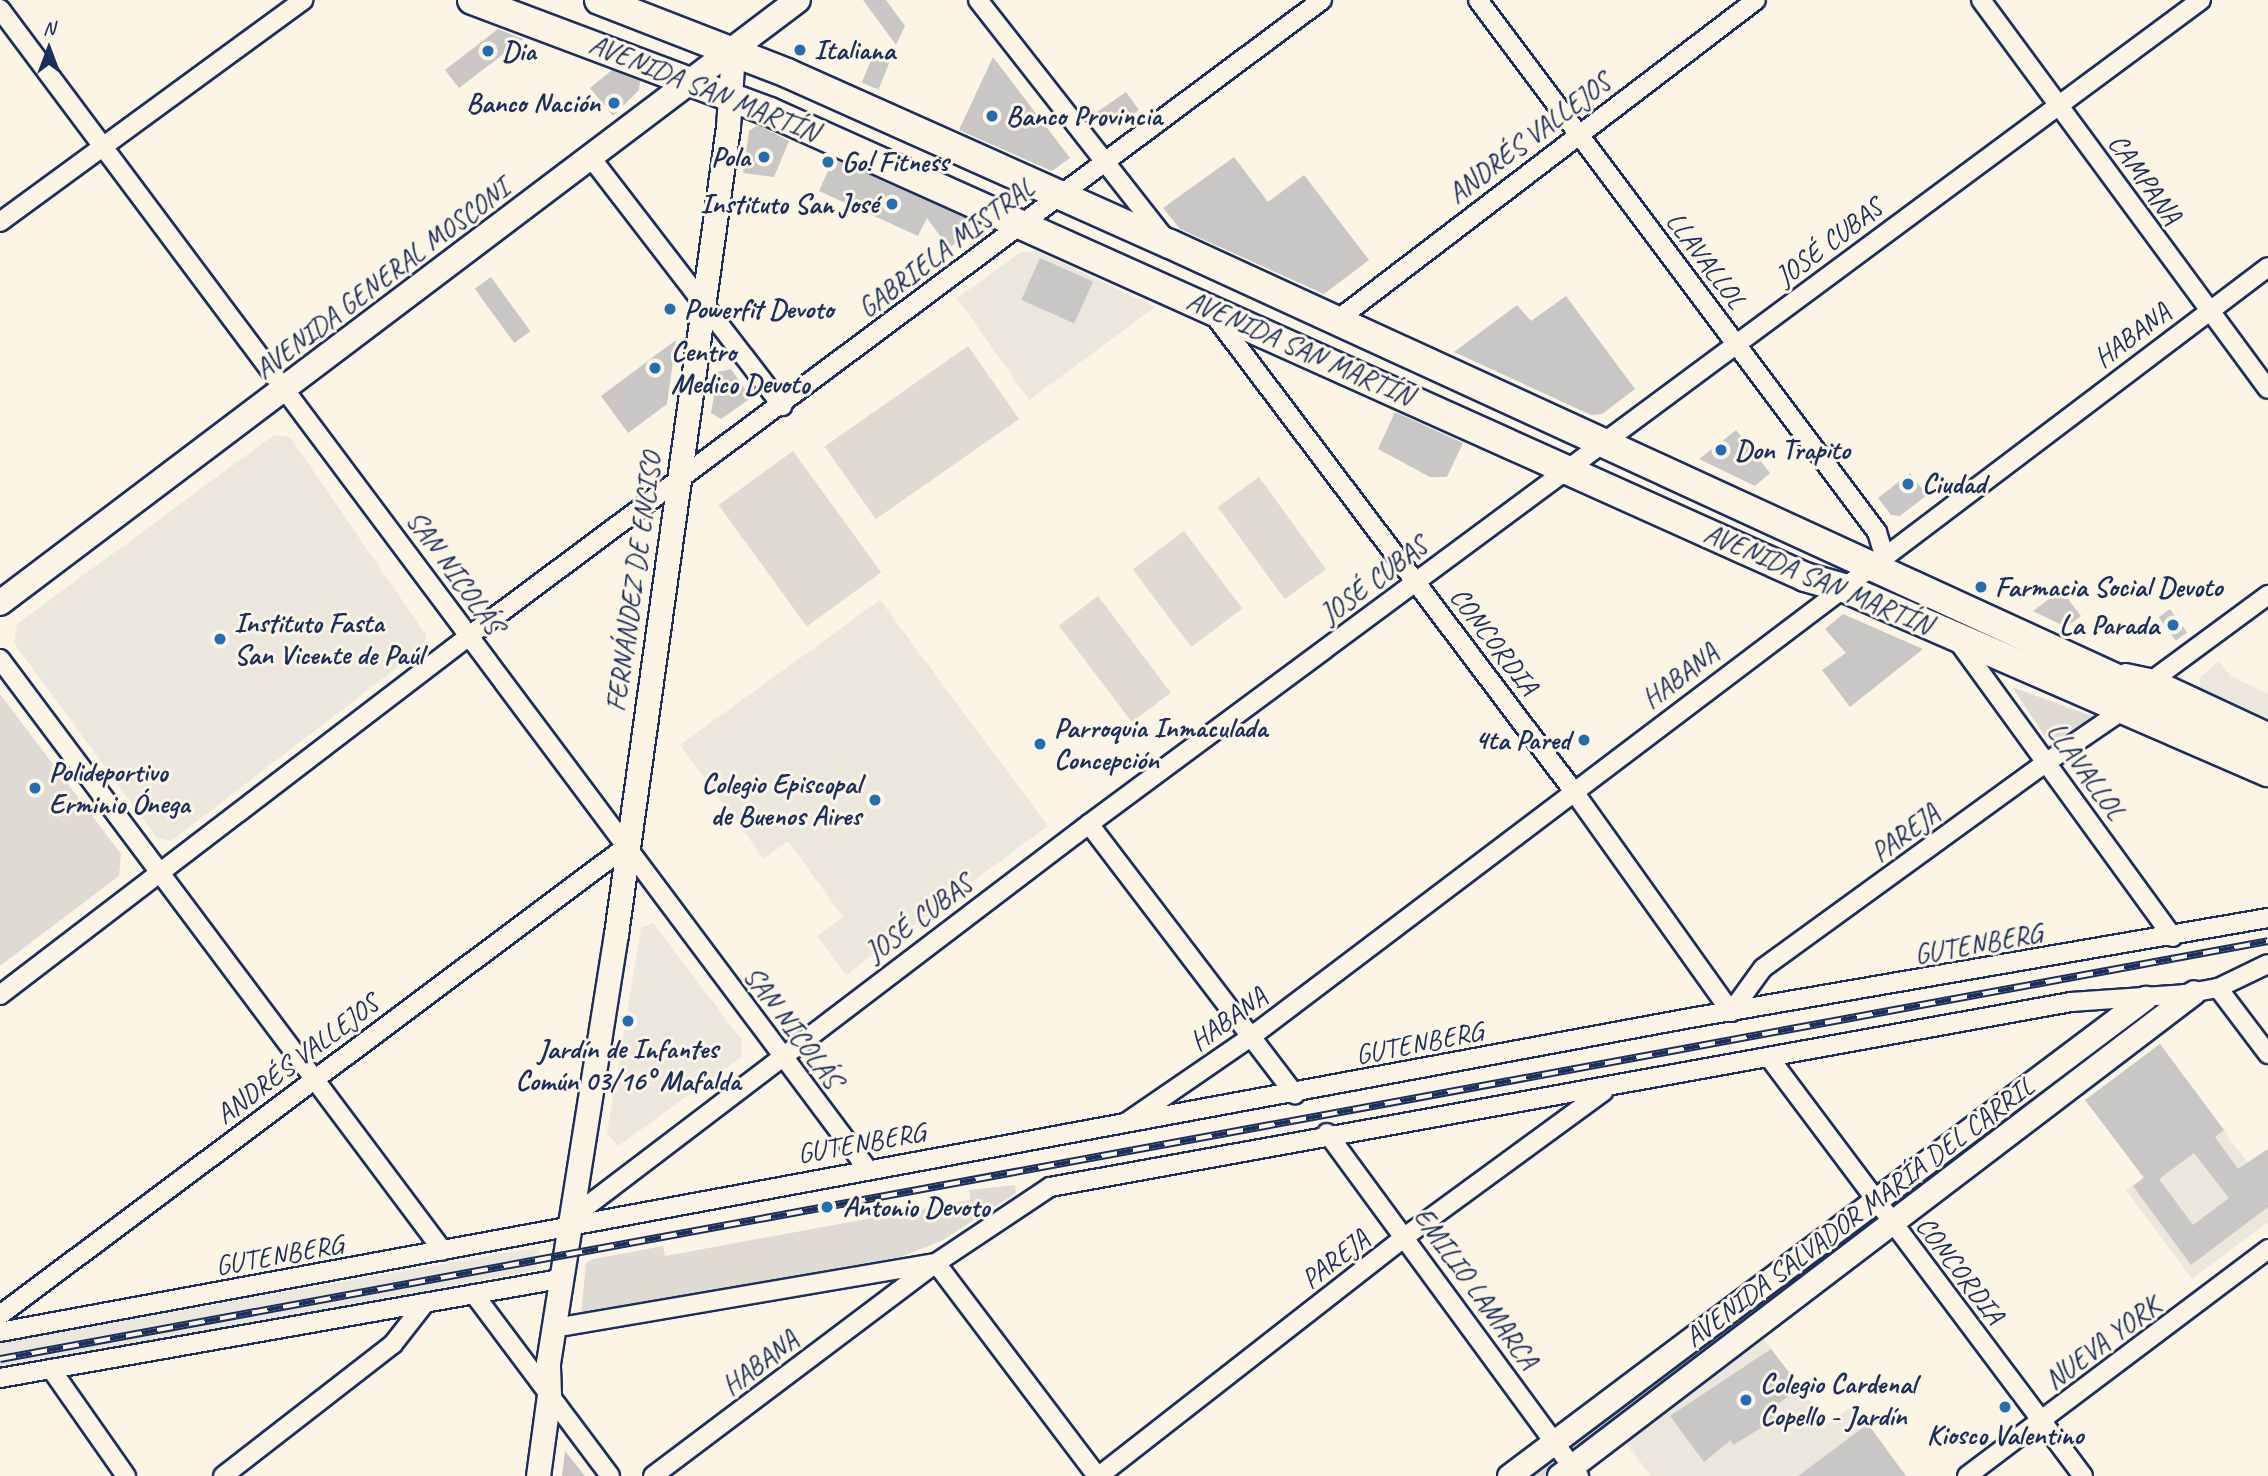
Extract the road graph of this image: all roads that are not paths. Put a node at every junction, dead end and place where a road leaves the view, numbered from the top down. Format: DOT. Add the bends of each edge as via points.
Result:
graph roads {
  1 [pos="303,0"];
  2 [pos="472,0"];
  3 [pos="599,0"];
  4 [pos="798,0"];
  5 [pos="978,0"];
  6 [pos="1322,0"];
  7 [pos="1478,0"];
  8 [pos="1756,0"];
  9 [pos="1981,0"];
  10 [pos="2201,0"];
  11 [pos="0,9"];
  12 [pos="733,51"];
  13 [pos="693,82"];
  14 [pos="731,96"];
  15 [pos="2057,103"];
  16 [pos="1577,133"];
  17 [pos="104,145"];
  18 [pos="592,159"];
  19 [pos="1103,162"];
  20 [pos="1057,197"];
  21 [pos="0,222"];
  22 [pos="1022,224"];
  23 [pos="1170,244"];
  24 [pos="2268,267"];
  25 [pos="704,298"];
  26 [pos="1208,307"];
  27 [pos="2209,310"];
  28 [pos="1337,320"];
  29 [pos="1736,344"];
  30 [pos="2268,388"];
  31 [pos="287,389"];
  32 [pos="782,406"];
  33 [pos="1604,439"];
  34 [pos="1567,469"];
  35 [pos="678,478"];
  36 [pos="1878,560"];
  37 [pos="1416,582"];
  38 [pos="1844,588"];
  39 [pos="2268,595"];
  40 [pos="0,603"];
  41 [pos="469,636"];
  42 [pos="1955,636"];
  43 [pos="0,659"];
  44 [pos="2084,663"];
  45 [pos="2154,679"];
  46 [pos="2123,710"];
  47 [pos="2268,732"];
  48 [pos="2268,748"];
  49 [pos="2047,762"];
  50 [pos="2268,772"];
  51 [pos="2268,785"];
  52 [pos="1572,789"];
  53 [pos="1089,824"];
  54 [pos="627,846"];
  55 [pos="161,871"];
  56 [pos="2268,908"];
  57 [pos="2260,920"];
  58 [pos="2173,937"];
  59 [pos="2268,964"];
  60 [pos="2218,988"];
  61 [pos="2194,992"];
  62 [pos="0,995"];
  63 [pos="2145,998"];
  64 [pos="1731,1012"];
  65 [pos="1252,1036"];
  66 [pos="2268,1054"];
  67 [pos="780,1055"];
  68 [pos="1771,1060"];
  69 [pos="314,1079"];
  70 [pos="1607,1089"];
  71 [pos="1295,1094"];
  72 [pos="1121,1126"];
  73 [pos="1327,1133"];
  74 [pos="866,1167"];
  75 [pos="1876,1200"];
  76 [pos="577,1220"];
  77 [pos="1893,1225"];
  78 [pos="1406,1236"];
  79 [pos="2268,1249"];
  80 [pos="443,1251"];
  81 [pos="936,1263"];
  82 [pos="560,1279"];
  83 [pos="474,1294"];
  84 [pos="425,1303"];
  85 [pos="3,1321"];
  86 [pos="566,1326"];
  87 [pos="51,1369"];
  88 [pos="0,1378"];
  89 [pos="550,1395"];
  90 [pos="2042,1422"];
  91 [pos="1555,1442"];
  92 [pos="1570,1473"];
  93 [pos="126,1476"];
  94 [pos="223,1476"];
  95 [pos="538,1476"];
  96 [pos="610,1476"];
  97 [pos="653,1476"];
  98 [pos="1098,1476"];
  99 [pos="1509,1476"];
  100 [pos="1966,1476"];
  101 [pos="2083,1476"];
  1 -- 17 [label="street"];
  2 -- 13 [label="main road, AVENIDA SAN MARTÍN"];
  3 -- 12 [label="main road, AVENIDA SAN MARTÍN"];
  4 -- 12 [label="main road, AVENIDA GENERAL MOSCONI"];
  5 -- 19 [label="street"];
  6 -- 19 [label="street, GABRIELA MISTRAL"];
  7 -- 16 [label="street, LLAVALLOL"];
  8 -- 16 [label="street, ANDRÉS VALLEJOS"];
  9 -- 15 [label="street, CAMPANA"];
  10 -- 15 [label="street, JOSÉ CUBAS"];
  11 -- 17 [label="street, SAN NICOLÁS"];
  12 -- 13 [label="main road, AVENIDA GENERAL MOSCONI"];
  12 -- 14 [label="street, FERNÁNDEZ DE ENCISO"];
  12 -- 20 [label="main road, AVENIDA SAN MARTÍN"];
  13 -- 14 [label="main road, AVENIDA SAN MARTÍN"];
  13 -- 18 [label="main road, AVENIDA GENERAL MOSCONI"];
  14 -- 22 [label="main road, AVENIDA SAN MARTÍN"];
  14 -- 25 [label="street, FERNÁNDEZ DE ENCISO"];
  15 -- 27 [label="street, CAMPANA"];
  15 -- 29 [label="street, JOSÉ CUBAS"];
  16 -- 28 [label="street, ANDRÉS VALLEJOS"];
  16 -- 29 [label="street, LLAVALLOL"];
  17 -- 21 [label="street"];
  17 -- 31 [label="street, SAN NICOLÁS"];
  18 -- 25 [label="street"];
  18 -- 31 [label="main road, AVENIDA GENERAL MOSCONI"];
  19 -- 20 [label="street, GABRIELA MISTRAL"];
  19 -- 23 [label="street"];
  20 -- 22 [label="street, GABRIELA MISTRAL"];
  20 -- 23 [label="main road, AVENIDA SAN MARTÍN"];
  22 -- 26 [label="main road, AVENIDA SAN MARTÍN"];
  22 -- 32 [label="street, GABRIELA MISTRAL"];
  23 -- 28 [label="main road, AVENIDA SAN MARTÍN"];
  24 -- 27 [label="street, HABANA"];
  25 -- 32 [label="street"];
  25 -- 35 [label="street, FERNÁNDEZ DE ENCISO"];
  26 -- 34 [label="main road, AVENIDA SAN MARTÍN"];
  26 -- 37 [label="street, CONCORDIA"];
  27 -- 30 [label="street, CAMPANA"];
  27 -- 36 [label="street, HABANA"];
  28 -- 33 [label="main road, AVENIDA SAN MARTÍN"];
  29 -- 33 [label="street, JOSÉ CUBAS"];
  29 -- 36 [label="street, LLAVALLOL" via="1877,532"];
  31 -- 40 [label="main road, AVENIDA GENERAL MOSCONI"];
  31 -- 41 [label="street, SAN NICOLÁS"];
  32 -- 35 [label="street, GABRIELA MISTRAL"];
  33 -- 34 [label="street, JOSÉ CUBAS"];
  33 -- 36 [label="main road, AVENIDA SAN MARTÍN"];
  34 -- 37 [label="street, JOSÉ CUBAS"];
  34 -- 38 [label="main road, AVENIDA SAN MARTÍN" via="1805,577"];
  35 -- 41 [label="street, GABRIELA MISTRAL"];
  35 -- 54 [label="street, FERNÁNDEZ DE ENCISO"];
  36 -- 38 [label="street, HABANA"];
  36 -- 44 [label="main road, AVENIDA SAN MARTÍN"];
  37 -- 52 [label="street, CONCORDIA"];
  37 -- 53 [label="street, JOSÉ CUBAS"];
  38 -- 42 [label="main road, AVENIDA SAN MARTÍN"];
  38 -- 52 [label="street, HABANA"];
  39 -- 45 [label="street"];
  41 -- 54 [label="street, SAN NICOLÁS"];
  41 -- 55 [label="street, GABRIELA MISTRAL"];
  42 -- 46 [label="main road, AVENIDA SAN MARTÍN"];
  42 -- 49 [label="street, LLAVALLOL"];
  43 -- 55 [label="street"];
  44 -- 45 [label="street, AVENIDA SAN MARTÍN"];
  44 -- 48 [label="main road, AVENIDA SAN MARTÍN"];
  45 -- 47 [label="street, AVENIDA SAN MARTÍN"];
  46 -- 49 [label="street, PAREJA"];
  46 -- 50 [label="main road, AVENIDA SAN MARTÍN"];
  46 -- 51 [label="street, AVENIDA SAN MARTÍN" via="2154,734"];
  49 -- 58 [label="street, LLAVALLOL"];
  49 -- 64 [label="street, PAREJA" via="1763,968"];
  52 -- 64 [label="street, CONCORDIA"];
  52 -- 65 [label="street, HABANA"];
  53 -- 65 [label="street"];
  53 -- 67 [label="street, JOSÉ CUBAS"];
  54 -- 67 [label="street, SAN NICOLÁS"];
  54 -- 69 [label="street, ANDRÉS VALLEJOS"];
  54 -- 76 [label="street, FERNÁNDEZ DE ENCISO" via="589,1120 592,1142"];
  55 -- 62 [label="street, GABRIELA MISTRAL"];
  55 -- 69 [label="street"];
  56 -- 57 [label="street"];
  57 -- 58 [label="street, GUTENBERG"];
  58 -- 64 [label="street, GUTENBERG"];
  59 -- 60 [label="street"];
  60 -- 61 [label="street"];
  60 -- 66 [label="street"];
  61 -- 63 [label="street"];
  61 -- 77 [label="street, AVENIDA SALVADOR MARÍA DEL CARRIL"];
  63 -- 68 [label="street" via="2071,1002"];
  63 -- 75 [label="street, AVENIDA SALVADOR MARÍA DEL CARRIL"];
  64 -- 71 [label="street, GUTENBERG"];
  65 -- 71 [label="street"];
  65 -- 72 [label="street, HABANA"];
  67 -- 74 [label="street, SAN NICOLÁS"];
  67 -- 76 [label="street, JOSÉ CUBAS"];
  68 -- 70 [label="street"];
  68 -- 75 [label="street, CONCORDIA"];
  69 -- 80 [label="street"];
  69 -- 85 [label="street, ANDRÉS VALLEJOS"];
  70 -- 73 [label="street"];
  70 -- 78 [label="street, PAREJA"];
  71 -- 72 [label="street, GUTENBERG"];
  72 -- 74 [label="street, GUTENBERG"];
  73 -- 78 [label="street, EMILIO LAMARCA"];
  73 -- 81 [label="street, HABANA" via="1037,1191"];
  74 -- 76 [label="street, GUTENBERG"];
  75 -- 77 [label="street, CONCORDIA"];
  75 -- 91 [label="street, AVENIDA SALVADOR MARÍA DEL CARRIL"];
  76 -- 80 [label="street, GUTENBERG"];
  76 -- 82 [label="street, FERNÁNDEZ DE ENCISO"];
  76 -- 86 [label="street, FERNÁNDEZ DE ENCISO"];
  77 -- 90 [label="street, CONCORDIA"];
  77 -- 92 [label="street, AVENIDA SALVADOR MARÍA DEL CARRIL"];
  78 -- 91 [label="street, EMILIO LAMARCA"];
  78 -- 98 [label="street, PAREJA"];
  79 -- 90 [label="street, NUEVA YORK"];
  80 -- 85 [label="street, GUTENBERG"];
  81 -- 86 [label="street"];
  81 -- 97 [label="street, HABANA"];
  81 -- 98 [label="street"];
  82 -- 83 [label="street"];
  82 -- 89 [label="street, FERNÁNDEZ DE ENCISO" via="548,1363"];
  83 -- 84 [label="street"];
  83 -- 89 [label="street"];
  84 -- 87 [label="street"];
  84 -- 94 [label="street" via="393,1344"];
  86 -- 89 [label="street, FERNÁNDEZ DE ENCISO"];
  87 -- 88 [label="street"];
  87 -- 93 [label="street"];
  89 -- 95 [label="street, FERNÁNDEZ DE ENCISO"];
  89 -- 96 [label="street"];
  90 -- 100 [label="street, NUEVA YORK"];
  90 -- 101 [label="street, CONCORDIA"];
  91 -- 92 [label="street, EMILIO LAMARCA"];
  91 -- 99 [label="street, AVENIDA SALVADOR MARÍA DEL CARRIL"];
}
